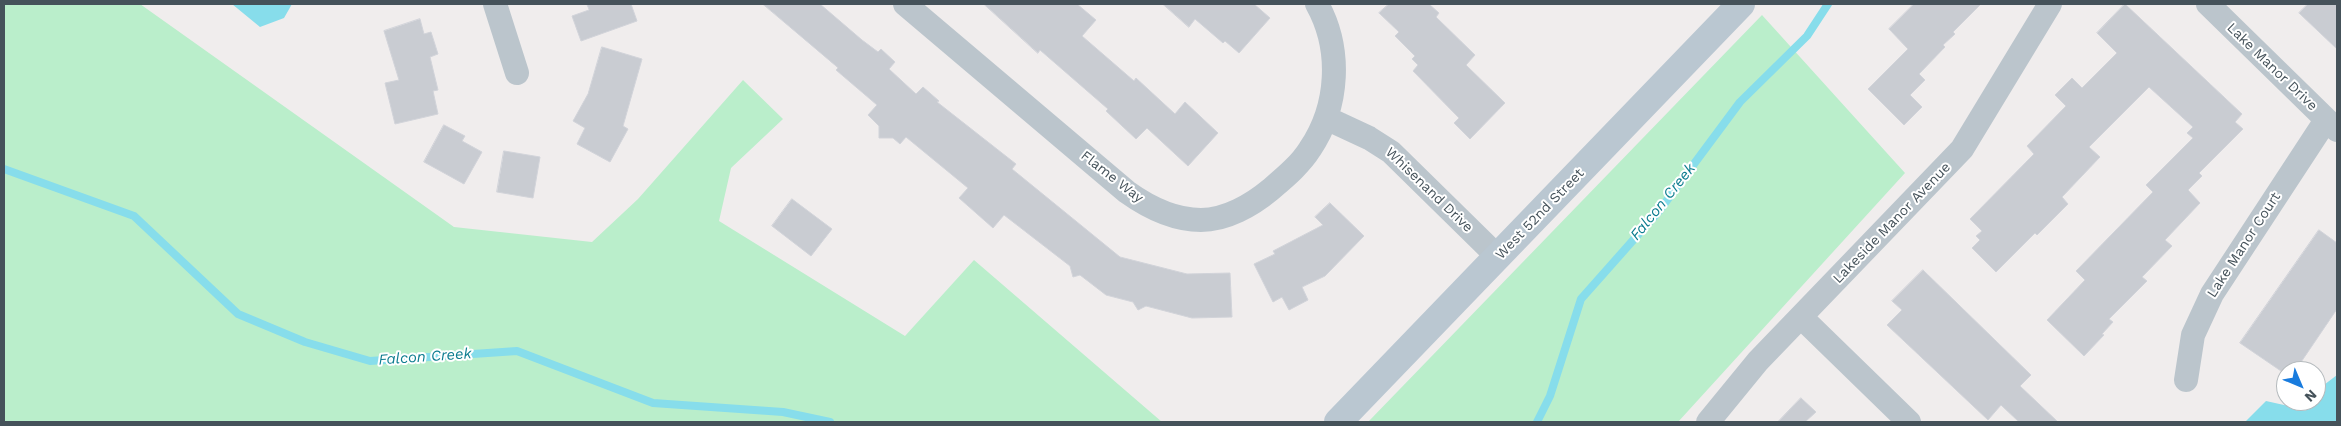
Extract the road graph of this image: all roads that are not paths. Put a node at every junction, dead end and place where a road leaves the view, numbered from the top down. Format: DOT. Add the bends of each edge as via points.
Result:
graph roads {
  1 [pos="496,4"];
  2 [pos="905,4"];
  3 [pos="1317,4"];
  4 [pos="1741,4"];
  5 [pos="2050,4"];
  6 [pos="2208,4"];
  7 [pos="517,73"];
  8 [pos="1326,118"];
  9 [pos="2332,125"];
  10 [pos="1498,257"];
  11 [pos="1802,317"];
  12 [pos="2186,380"];
  13 [pos="1338,422"];
  14 [pos="1708,422"];
  15 [pos="1909,422"];
  1 -- 7 [label="street"];
  2 -- 8 [label="street, Flame Way" via="1127,192 1148,205 1184,218 1217,218 1247,206 1265,194 1306,155"];
  3 -- 8 [label="street" via="1329,32 1334,62"];
  4 -- 10 [label="street, West 52nd Street"];
  5 -- 11 [label="street, Lakeside Manor Avenue" via="1962,149"];
  6 -- 9 [label="street, Lake Manor Drive"];
  8 -- 10 [label="street, Whisenand Drive" via="1391,152"];
  9 -- 12 [label="street, Lake Manor Court" via="2212,294 2193,335"];
  10 -- 13 [label="street, West 52nd Street"];
  11 -- 14 [label="street, Lakeside Manor Avenue" via="1758,361"];
  11 -- 15 [label="street"];
}
